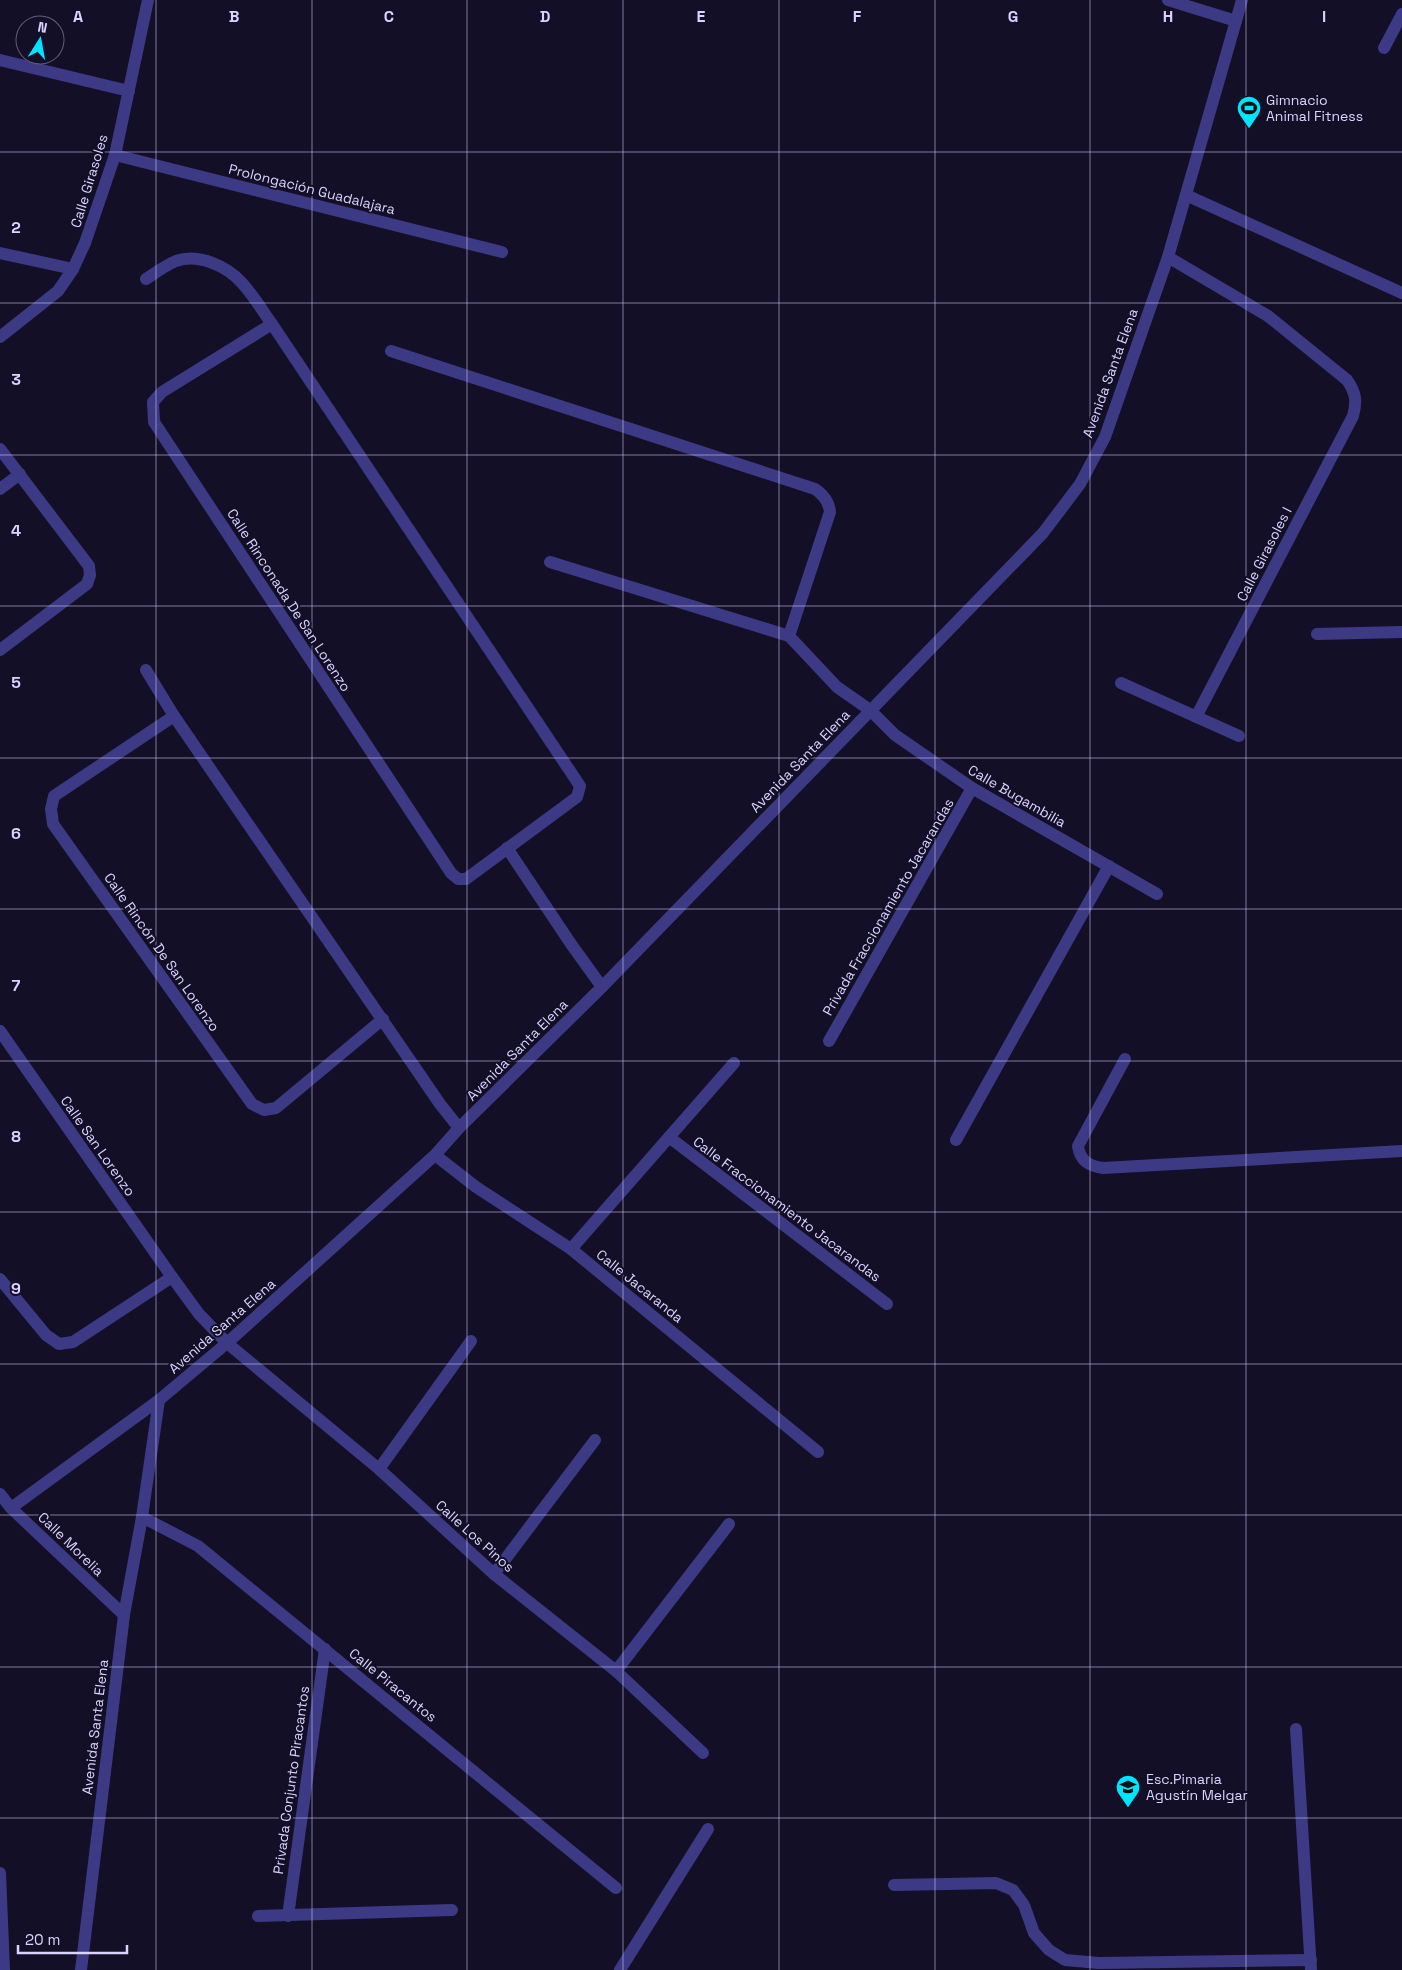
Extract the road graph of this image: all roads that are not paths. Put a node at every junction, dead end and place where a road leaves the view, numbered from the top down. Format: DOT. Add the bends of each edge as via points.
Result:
graph roads {
  1 [pos="148,0"];
  2 [pos="1168,0"];
  3 [pos="1242,0"];
  4 [pos="1402,14"];
  5 [pos="1236,21"];
  6 [pos="1384,48"];
  7 [pos="0,60"];
  8 [pos="130,91"];
  9 [pos="115,155"];
  10 [pos="1186,195"];
  11 [pos="502,252"];
  12 [pos="0,253"];
  13 [pos="1168,257"];
  14 [pos="74,268"];
  15 [pos="146,279"];
  16 [pos="1402,294"];
  17 [pos="272,324"];
  18 [pos="0,337"];
  19 [pos="392,351"];
  20 [pos="0,449"];
  21 [pos="20,474"];
  22 [pos="0,489"];
  23 [pos="550,562"];
  24 [pos="1402,632"];
  25 [pos="1317,634"];
  26 [pos="789,636"];
  27 [pos="0,650"];
  28 [pos="146,670"];
  29 [pos="1121,683"];
  30 [pos="870,710"];
  31 [pos="174,716"];
  32 [pos="1196,717"];
  33 [pos="1238,736"];
  34 [pos="972,788"];
  35 [pos="507,848"];
  36 [pos="1108,866"];
  37 [pos="1157,894"];
  38 [pos="602,987"];
  39 [pos="383,1019"];
  40 [pos="0,1031"];
  41 [pos="829,1041"];
  42 [pos="1125,1059"];
  43 [pos="734,1063"];
  44 [pos="459,1128"];
  45 [pos="669,1137"];
  46 [pos="956,1140"];
  47 [pos="1402,1151"];
  48 [pos="435,1155"];
  49 [pos="571,1249"];
  50 [pos="172,1277"];
  51 [pos="0,1279"];
  52 [pos="887,1304"];
  53 [pos="471,1341"];
  54 [pos="226,1344"];
  55 [pos="159,1400"];
  56 [pos="595,1440"];
  57 [pos="818,1452"];
  58 [pos="379,1469"];
  59 [pos="0,1494"];
  60 [pos="6,1507"];
  61 [pos="142,1517"];
  62 [pos="728,1524"];
  63 [pos="494,1574"];
  64 [pos="124,1615"];
  65 [pos="325,1649"];
  66 [pos="616,1671"];
  67 [pos="1296,1729"];
  68 [pos="703,1753"];
  69 [pos="708,1829"];
  70 [pos="0,1873"];
  71 [pos="894,1885"];
  72 [pos="616,1888"];
  73 [pos="452,1910"];
  74 [pos="258,1916"];
  75 [pos="288,1916"];
  76 [pos="1311,1965"];
  77 [pos="4,1970"];
  78 [pos="81,1970"];
  79 [pos="620,1970"];
  1 -- 8 [label="street, Calle Girasoles"];
  2 -- 5 [label="street"];
  3 -- 5 [label="street, Avenida Santa Elena"];
  4 -- 6 [label="street"];
  5 -- 10 [label="street, Avenida Santa Elena"];
  7 -- 8 [label="street"];
  8 -- 9 [label="street, Calle Girasoles"];
  9 -- 11 [label="street, Prolongación Guadalajara"];
  9 -- 14 [label="street, Calle Girasoles" via="86,243"];
  10 -- 13 [label="street, Avenida Santa Elena"];
  10 -- 16 [label="street"];
  12 -- 14 [label="street"];
  13 -- 30 [label="street, Avenida Santa Elena" via="1105,437 1080,484 1043,533"];
  13 -- 32 [label="street, Calle Girasoles I" via="1268,316 1347,380 1355,393 1356,404"];
  14 -- 18 [label="street, Calle Girasoles" via="58,291"];
  15 -- 17 [label="street, Calle Rinconada De San Lorenzo" via="176,261 193,258 212,263 242,283"];
  17 -- 35 [label="street, Calle Rinconada De San Lorenzo" via="580,786 577,797"];
  17 -- 35 [label="street, Calle Rinconada De San Lorenzo" via="162,392 153,402 154,422 451,873 458,879 466,879"];
  19 -- 26 [label="street" via="821,493 830,512"];
  20 -- 21 [label="street"];
  21 -- 22 [label="street"];
  21 -- 27 [label="street" via="89,566 90,575 86,584"];
  23 -- 26 [label="street"];
  24 -- 25 [label="street"];
  26 -- 30 [label="street, Calle Bugambilia" via="837,687"];
  28 -- 31 [label="street"];
  29 -- 32 [label="street"];
  30 -- 34 [label="street, Calle Bugambilia" via="895,735"];
  30 -- 38 [label="street, Avenida Santa Elena"];
  31 -- 39 [label="street"];
  31 -- 39 [label="street, Calle Rincón De San Lorenzo" via="54,796 51,808 53,824 252,1104 264,1110 276,1108"];
  32 -- 33 [label="street"];
  34 -- 36 [label="street, Calle Bugambilia"];
  34 -- 41 [label="street, Privada Fraccionamiento Jacarandas"];
  35 -- 38 [label="street"];
  36 -- 37 [label="street, Calle Bugambilia"];
  36 -- 46 [label="street"];
  38 -- 44 [label="street, Avenida Santa Elena"];
  39 -- 44 [label="street"];
  40 -- 50 [label="street, Calle San Lorenzo"];
  42 -- 47 [label="street" via="1078,1146 1079,1154 1093,1166"];
  43 -- 45 [label="street"];
  44 -- 48 [label="street, Avenida Santa Elena"];
  45 -- 49 [label="street"];
  45 -- 52 [label="street, Calle Fraccionamiento Jacarandas"];
  48 -- 49 [label="street, Calle Jacaranda" via="476,1187"];
  48 -- 54 [label="street, Avenida Santa Elena"];
  49 -- 57 [label="street, Calle Jacaranda"];
  50 -- 51 [label="street" via="73,1342 59,1344 46,1336"];
  50 -- 54 [label="street, Calle San Lorenzo"];
  53 -- 58 [label="street"];
  54 -- 55 [label="street, Avenida Santa Elena"];
  54 -- 58 [label="street, Calle Los Pinos"];
  55 -- 60 [label="street, Avenida Santa Elena"];
  55 -- 61 [label="street, Avenida Santa Elena"];
  56 -- 63 [label="street"];
  58 -- 63 [label="street, Calle Los Pinos"];
  59 -- 60 [label="street, Calle Morelia"];
  60 -- 64 [label="street, Calle Morelia"];
  61 -- 64 [label="street, Avenida Santa Elena"];
  61 -- 65 [label="street, Calle Piracantos" via="198,1546"];
  62 -- 66 [label="street"];
  63 -- 66 [label="street, Calle Los Pinos"];
  64 -- 78 [label="street, Avenida Santa Elena"];
  65 -- 72 [label="street, Calle Piracantos"];
  65 -- 75 [label="street, Privada Conjunto Piracantos"];
  66 -- 68 [label="street, Calle Los Pinos"];
  67 -- 76 [label="street"];
  69 -- 79 [label="street"];
  70 -- 77 [label="street"];
  71 -- 76 [label="street" via="996,1884 1013,1890 1024,1905 1034,1933 1049,1950 1065,1960"];
  73 -- 75 [label="street"];
  74 -- 75 [label="street"];
}
